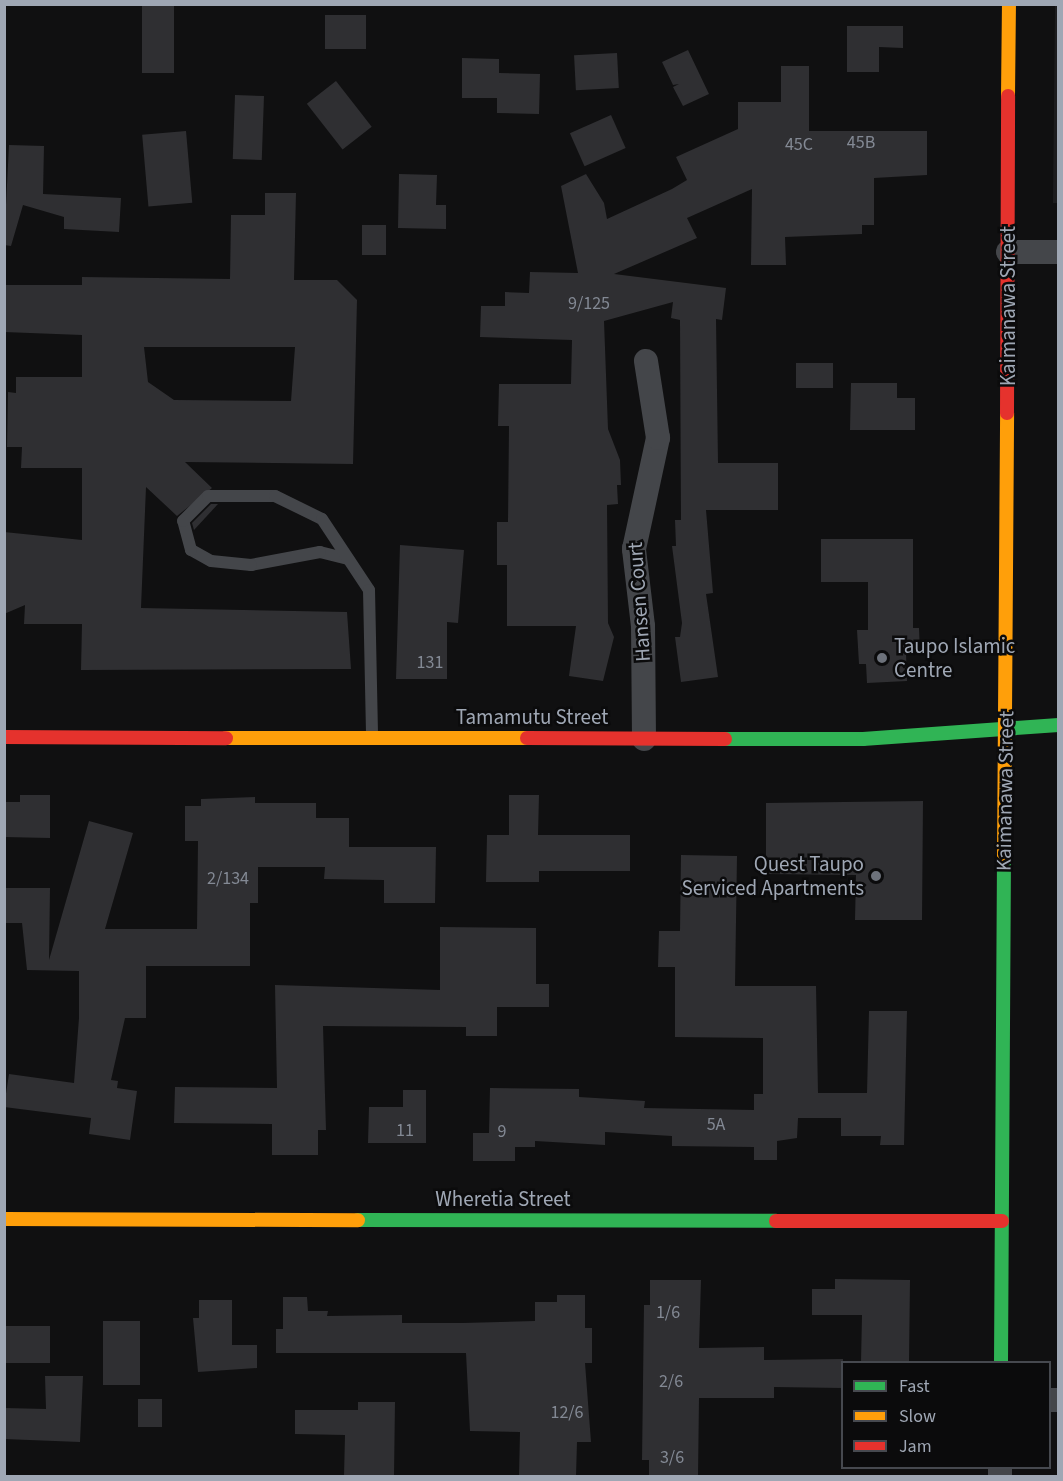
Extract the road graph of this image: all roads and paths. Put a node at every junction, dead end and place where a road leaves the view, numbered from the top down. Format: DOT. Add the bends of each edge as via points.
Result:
graph roads {
  1 [pos="1009,4"];
  2 [pos="1008,252"];
  3 [pos="1059,252"];
  4 [pos="646,362"];
  5 [pos="348,560"];
  6 [pos="1059,725"];
  7 [pos="1005,731"];
  8 [pos="4,737"];
  9 [pos="372,738"];
  10 [pos="644,738"];
  11 [pos="4,1219"];
  12 [pos="1002,1221"];
  13 [pos="1001,1361"];
  1 -- 2 [label="street, Kaimanawa Street"];
  2 -- 3 [label="street"];
  2 -- 7 [label="street, Kaimanawa Street"];
  4 -- 10 [label="street, Hansen Court" via="658,438 634,549 643,626"];
  5 -- 5 [label="lane" via="320,552 251,565 211,561 191,549 183,521 208,496 275,495 322,519"];
  5 -- 9 [label="lane" via="369,590"];
  6 -- 7 [label="street, Tamamutu Street"];
  7 -- 10 [label="street, Tamamutu Street" via="863,739"];
  7 -- 12 [label="street, Kaimanawa Street"];
  8 -- 9 [label="street, Tamamutu Street"];
  9 -- 10 [label="street, Tamamutu Street"];
  11 -- 12 [label="street, Wheretia Street"];
  12 -- 13 [label="street, Kaimanawa Street"];
}
